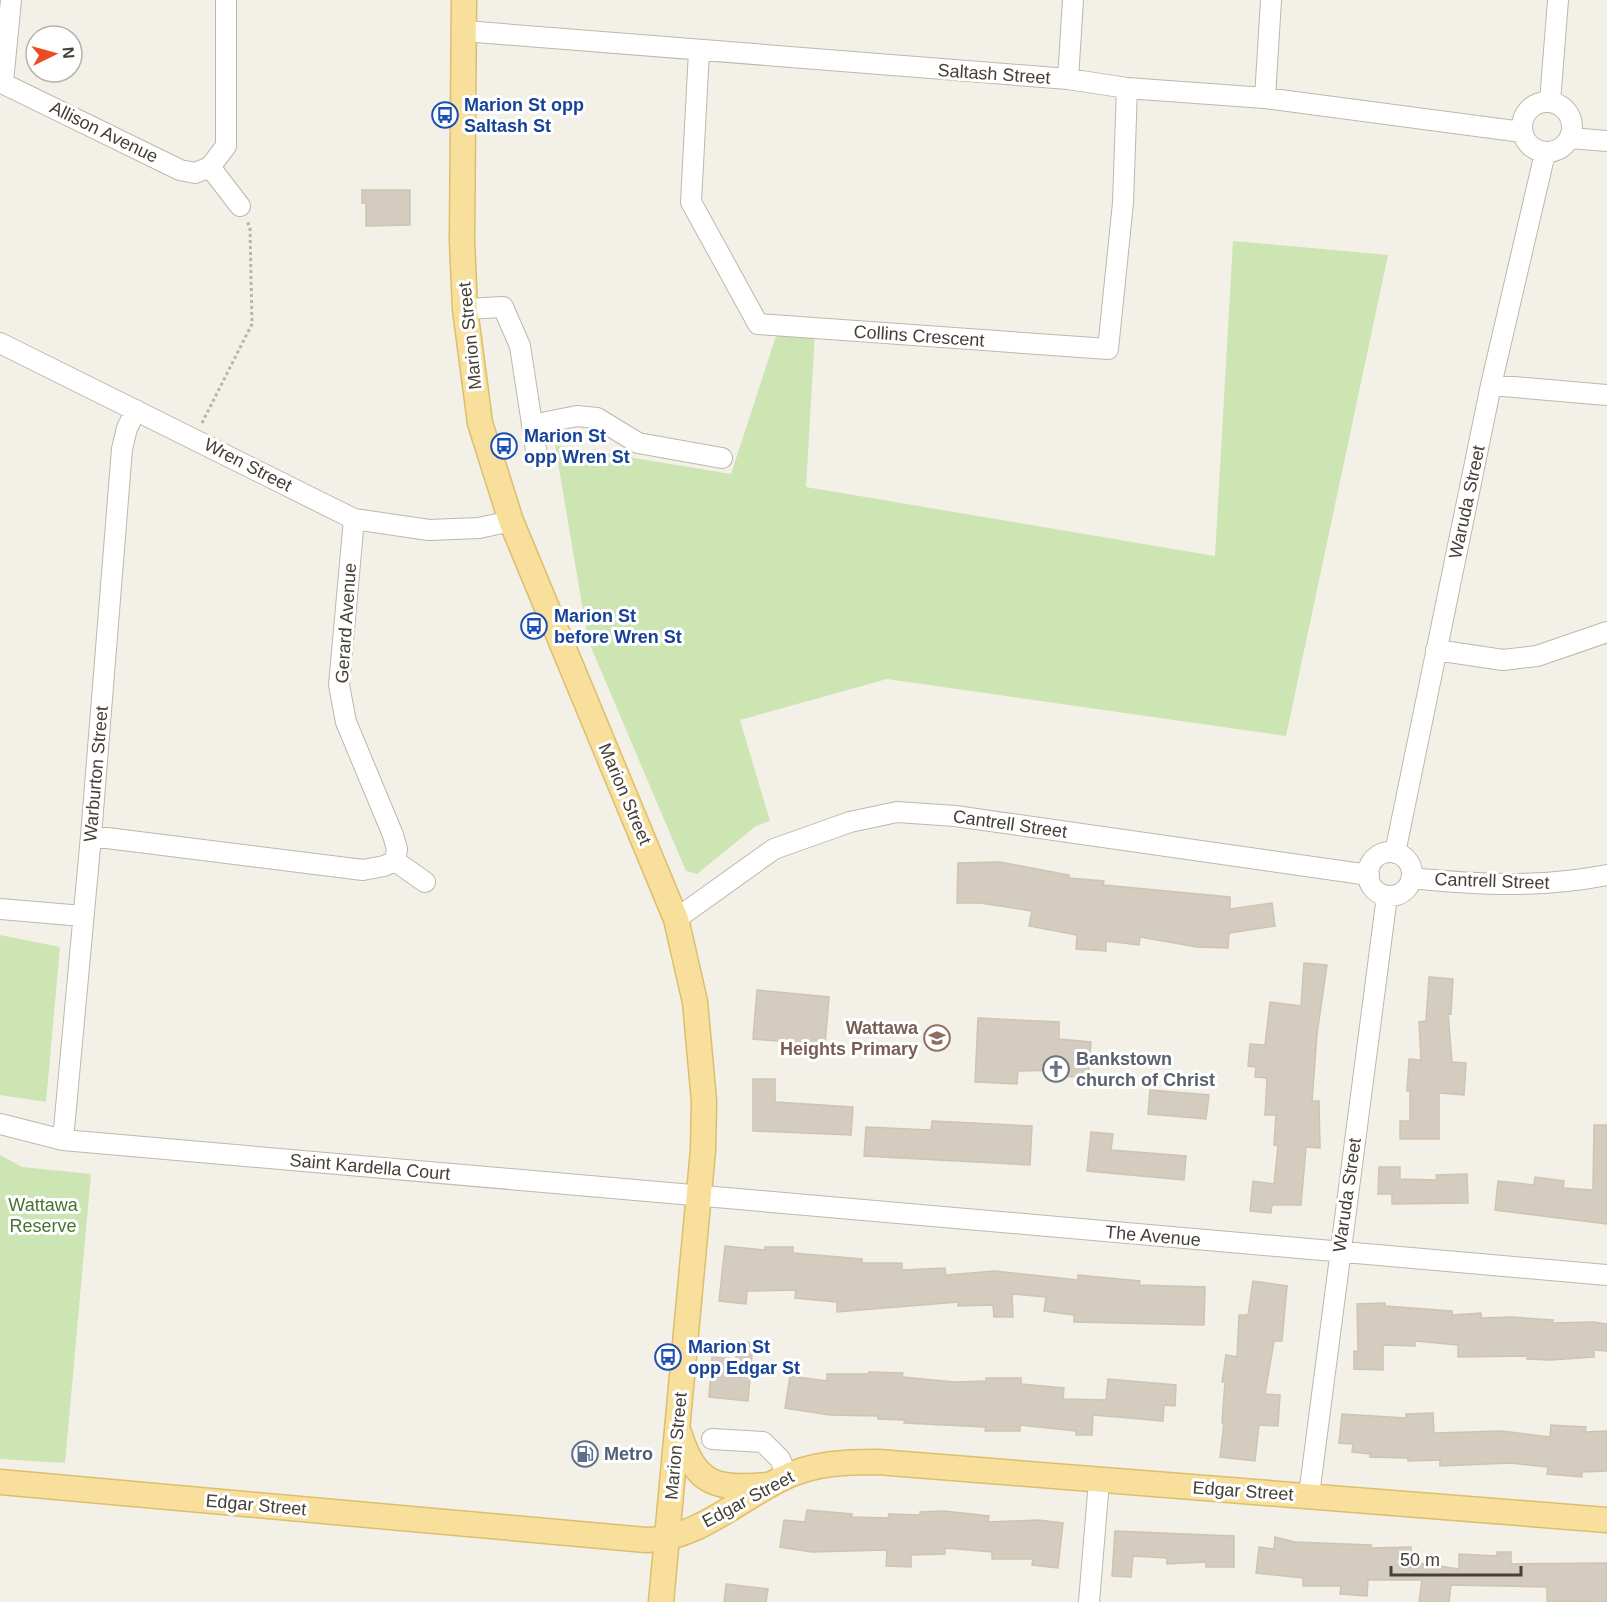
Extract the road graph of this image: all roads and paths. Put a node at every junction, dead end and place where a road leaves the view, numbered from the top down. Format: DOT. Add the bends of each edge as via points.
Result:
graph roads {
  1 [pos="11,0"];
  2 [pos="226,0"];
  3 [pos="464,0"];
  4 [pos="1073,0"];
  5 [pos="1271,0"];
  6 [pos="1558,0"];
  7 [pos="464,31"];
  8 [pos="699,51"];
  9 [pos="1068,79"];
  10 [pos="2,82"];
  11 [pos="1127,88"];
  12 [pos="1265,98"];
  13 [pos="1550,102"];
  14 [pos="1522,132"];
  15 [pos="1570,138"];
  16 [pos="1607,141"];
  17 [pos="1545,153"];
  18 [pos="210,167"];
  19 [pos="240,206"];
  20 [pos="465,309"];
  21 [pos="1,345"];
  22 [pos="1491,385"];
  23 [pos="1607,395"];
  24 [pos="136,410"];
  25 [pos="532,425"];
  26 [pos="194,438"];
  27 [pos="536,450"];
  28 [pos="722,458"];
  29 [pos="354,519"];
  30 [pos="511,521"];
  31 [pos="1607,632"];
  32 [pos="1436,650"];
  33 [pos="91,836"];
  34 [pos="1395,853"];
  35 [pos="395,861"];
  36 [pos="1369,875"];
  37 [pos="1607,875"];
  38 [pos="1412,878"];
  39 [pos="424,882"];
  40 [pos="1387,896"];
  41 [pos="0,909"];
  42 [pos="83,916"];
  43 [pos="676,919"];
  44 [pos="0,1124"];
  45 [pos="63,1140"];
  46 [pos="699,1197"];
  47 [pos="1340,1253"];
  48 [pos="1607,1275"];
  49 [pos="678,1427"];
  50 [pos="712,1439"];
  51 [pos="779,1480"];
  52 [pos="1099,1481"];
  53 [pos="0,1482"];
  54 [pos="1309,1495"];
  55 [pos="1607,1520"];
  56 [pos="667,1540"];
  57 [pos="661,1602"];
  58 [pos="1089,1602"];
  1 -- 10 [label="street"];
  2 -- 18 [label="street" via="226,146"];
  3 -- 7 [label="main road, Marion Street"];
  4 -- 9 [label="street"];
  5 -- 12 [label="street"];
  6 -- 13 [label="street"];
  7 -- 8 [label="street, Saltash Street"];
  7 -- 20 [label="main road, Marion Street"];
  8 -- 9 [label="street, Saltash Street"];
  8 -- 11 [label="street, Collins Crescent" via="691,201 758,324 1108,349 1122,203"];
  9 -- 11 [label="street, Saltash Street"];
  10 -- 18 [label="street, Allison Avenue" via="180,170 195,172"];
  11 -- 12 [label="street, Saltash Street"];
  12 -- 14 [label="street, Saltash Street"];
  13 -- 14 [label="street" via="1528,110"];
  13 -- 15 [label="street" via="1569,115"];
  14 -- 17 [label="street" via="1530,146"];
  15 -- 16 [label="street"];
  15 -- 17 [label="street" via="1560,149"];
  17 -- 22 [label="street, Waruda Street"];
  18 -- 19 [label="street"];
  19 -- 26 [label="path" via="250,228 252,324"];
  20 -- 25 [label="street" via="503,307 520,346"];
  20 -- 30 [label="main road, Marion Street" via="480,423"];
  21 -- 24 [label="street, Wren Street"];
  22 -- 23 [label="street"];
  22 -- 32 [label="street, Waruda Street"];
  24 -- 26 [label="street, Wren Street"];
  24 -- 33 [label="street, Warburton Street" via="122,449"];
  25 -- 27 [label="street"];
  25 -- 28 [label="street" via="577,416 597,418 638,442"];
  26 -- 29 [label="street, Wren Street"];
  29 -- 30 [label="street, Wren Street" via="429,530 479,528"];
  29 -- 35 [label="street, Gerard Avenue" via="339,685 346,722 393,836"];
  30 -- 43 [label="main road, Marion Street"];
  31 -- 32 [label="street" via="1537,656 1503,660"];
  32 -- 34 [label="street, Waruda Street"];
  33 -- 35 [label="street" via="363,870"];
  33 -- 42 [label="street, Warburton Street"];
  34 -- 36 [label="street" via="1376,857"];
  34 -- 38 [label="street" via="1410,865"];
  35 -- 39 [label="street"];
  36 -- 40 [label="street" via="1372,886"];
  36 -- 43 [label="street, Cantrell Street" via="955,816 897,812 850,822 774,849"];
  37 -- 38 [label="street, Cantrell Street" via="1523,886"];
  38 -- 40 [label="street" via="1400,894"];
  40 -- 47 [label="street, Waruda Street"];
  41 -- 42 [label="street"];
  42 -- 45 [label="street, Warburton Street"];
  43 -- 46 [label="main road, Marion Street" via="695,1002 701,1055 703,1150"];
  44 -- 45 [label="street, Saint Kardella Court"];
  45 -- 46 [label="street, Saint Kardella Court"];
  46 -- 47 [label="street, The Avenue"];
  46 -- 49 [label="main road, Marion Street"];
  47 -- 48 [label="street, The Avenue"];
  47 -- 54 [label="street, Waruda Street"];
  49 -- 51 [label="main road" via="686,1455 706,1479 722,1486"];
  49 -- 56 [label="main road, Marion Street"];
  50 -- 51 [label="street" via="763,1442 780,1459"];
  51 -- 52 [label="main road, Edgar Street" via="838,1462 878,1462"];
  51 -- 56 [label="main road, Edgar Street" via="722,1514"];
  52 -- 54 [label="main road, Edgar Street"];
  52 -- 58 [label="street"];
  53 -- 56 [label="main road, Edgar Street"];
  54 -- 55 [label="main road, Edgar Street"];
  56 -- 57 [label="main road, Marion Street"];
}
